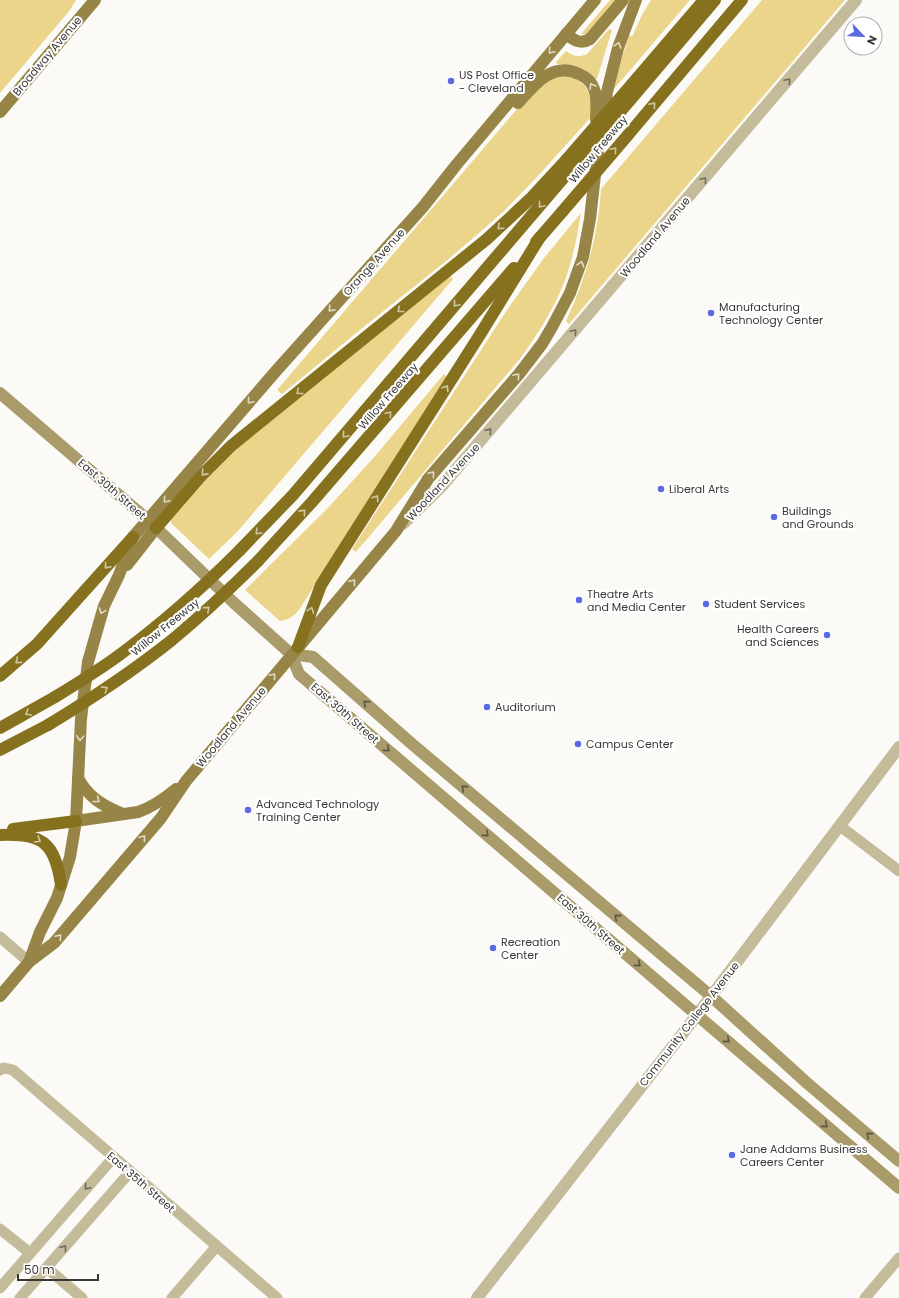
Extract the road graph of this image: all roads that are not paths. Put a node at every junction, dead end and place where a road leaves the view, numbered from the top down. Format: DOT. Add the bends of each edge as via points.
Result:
graph roads {
  1 [pos="95,0"];
  2 [pos="594,0"];
  3 [pos="623,0"];
  4 [pos="636,0"];
  5 [pos="704,0"];
  6 [pos="715,0"];
  7 [pos="742,0"];
  8 [pos="856,0"];
  9 [pos="566,34"];
  10 [pos="0,112"];
  11 [pos="596,166"];
  12 [pos="423,207"];
  13 [pos="540,237"];
  14 [pos="0,393"];
  15 [pos="152,524"];
  16 [pos="396,531"];
  17 [pos="133,537"];
  18 [pos="119,575"];
  19 [pos="294,650"];
  20 [pos="0,676"];
  21 [pos="0,728"];
  22 [pos="899,747"];
  23 [pos="0,750"];
  24 [pos="78,778"];
  25 [pos="186,781"];
  26 [pos="124,814"];
  27 [pos="76,821"];
  28 [pos="840,826"];
  29 [pos="0,831"];
  30 [pos="0,836"];
  31 [pos="899,871"];
  32 [pos="62,885"];
  33 [pos="0,937"];
  34 [pos="29,962"];
  35 [pos="0,996"];
  36 [pos="711,996"];
  37 [pos="697,1015"];
  38 [pos="2,1069"];
  39 [pos="113,1158"];
  40 [pos="899,1161"];
  41 [pos="130,1172"];
  42 [pos="899,1188"];
  43 [pos="0,1229"];
  44 [pos="216,1246"];
  45 [pos="30,1253"];
  46 [pos="899,1258"];
  47 [pos="46,1268"];
  48 [pos="0,1288"];
  49 [pos="20,1298"];
  50 [pos="82,1298"];
  51 [pos="172,1298"];
  52 [pos="277,1298"];
  53 [pos="477,1298"];
  54 [pos="865,1298"];
  1 -- 10 [label="main road, Broadway Avenue"];
  2 -- 9 [label="main road, Orange Avenue"];
  3 -- 9 [label="main road" via="590,39 578,42"];
  11 -- 4 [label="main road, one-way" via="612,69 623,31"];
  5 -- 15 [label="highway, one-way, bridge" via="530,199 482,243 226,451"];
  6 -- 21 [label="highway, Willow Freeway, one-way, bridge" via="298,490 240,550 204,585 110,662"];
  13 -- 7 [label="highway, Willow Freeway, one-way, bridge"];
  16 -- 8 [label="street, Woodland Avenue, one-way" via="441,487"];
  9 -- 12 [label="main road, Orange Avenue, one-way"];
  11 -- 12 [label="main road, one-way" via="594,87 577,73 556,71 533,86 464,167"];
  16 -- 11 [label="main road, one-way" via="428,479 522,369 542,344 559,316 583,257"];
  12 -- 15 [label="main road, Orange Avenue, one-way" via="276,371"];
  19 -- 13 [label="highway, one-way" via="321,585"];
  23 -- 13 [label="highway, Willow Freeway, one-way, bridge" via="48,725 110,686 172,640 218,600 312,502"];
  14 -- 15 [label="main road, East 30th Street"];
  15 -- 17 [label="main road, Woodland Avenue"];
  15 -- 18 [label="main road"];
  15 -- 19 [label="main road, East 30th Street" via="233,602"];
  19 -- 16 [label="main road, Woodland Avenue, one-way"];
  17 -- 18 [label="main road, Woodland Avenue"];
  17 -- 20 [label="highway, one-way" via="37,644"];
  18 -- 24 [label="main road, Woodland Avenue, one-way" via="104,606 88,662 82,701"];
  25 -- 19 [label="main road, Woodland Avenue, one-way"];
  36 -- 19 [label="main road, East 30th Street, one-way" via="412,744 313,657"];
  19 -- 37 [label="main road, East 30th Street, one-way" via="299,674"];
  22 -- 28 [label="street, Community College Avenue"];
  24 -- 26 [label="main road, one-way" via="96,799"];
  24 -- 27 [label="main road, Woodland Avenue"];
  25 -- 26 [label="main road" via="154,805 138,812"];
  34 -- 25 [label="main road, Woodland Avenue, one-way" via="54,943 161,818"];
  26 -- 27 [label="main road"];
  27 -- 29 [label="highway"];
  27 -- 32 [label="main road, Woodland Avenue"];
  28 -- 31 [label="street"];
  28 -- 36 [label="street, Community College Avenue"];
  30 -- 32 [label="highway, one-way" via="25,835 41,841 56,861"];
  32 -- 34 [label="main road, Woodland Avenue"];
  33 -- 34 [label="street"];
  34 -- 35 [label="main road, Woodland Avenue"];
  36 -- 37 [label="street, Community College Avenue"];
  40 -- 36 [label="main road, East 30th Street, one-way" via="807,1083"];
  37 -- 42 [label="main road, East 30th Street, one-way"];
  37 -- 53 [label="street, Community College Avenue"];
  38 -- 39 [label="street, East 35th Street" via="13,1070"];
  39 -- 41 [label="street, East 35th Street"];
  39 -- 45 [label="street, one-way"];
  41 -- 44 [label="street, East 35th Street"];
  47 -- 41 [label="street, one-way"];
  43 -- 45 [label="street"];
  44 -- 51 [label="street"];
  44 -- 52 [label="street, East 35th Street"];
  45 -- 48 [label="street"];
  46 -- 54 [label="street"];
  47 -- 49 [label="street"];
  47 -- 50 [label="street"];
}
